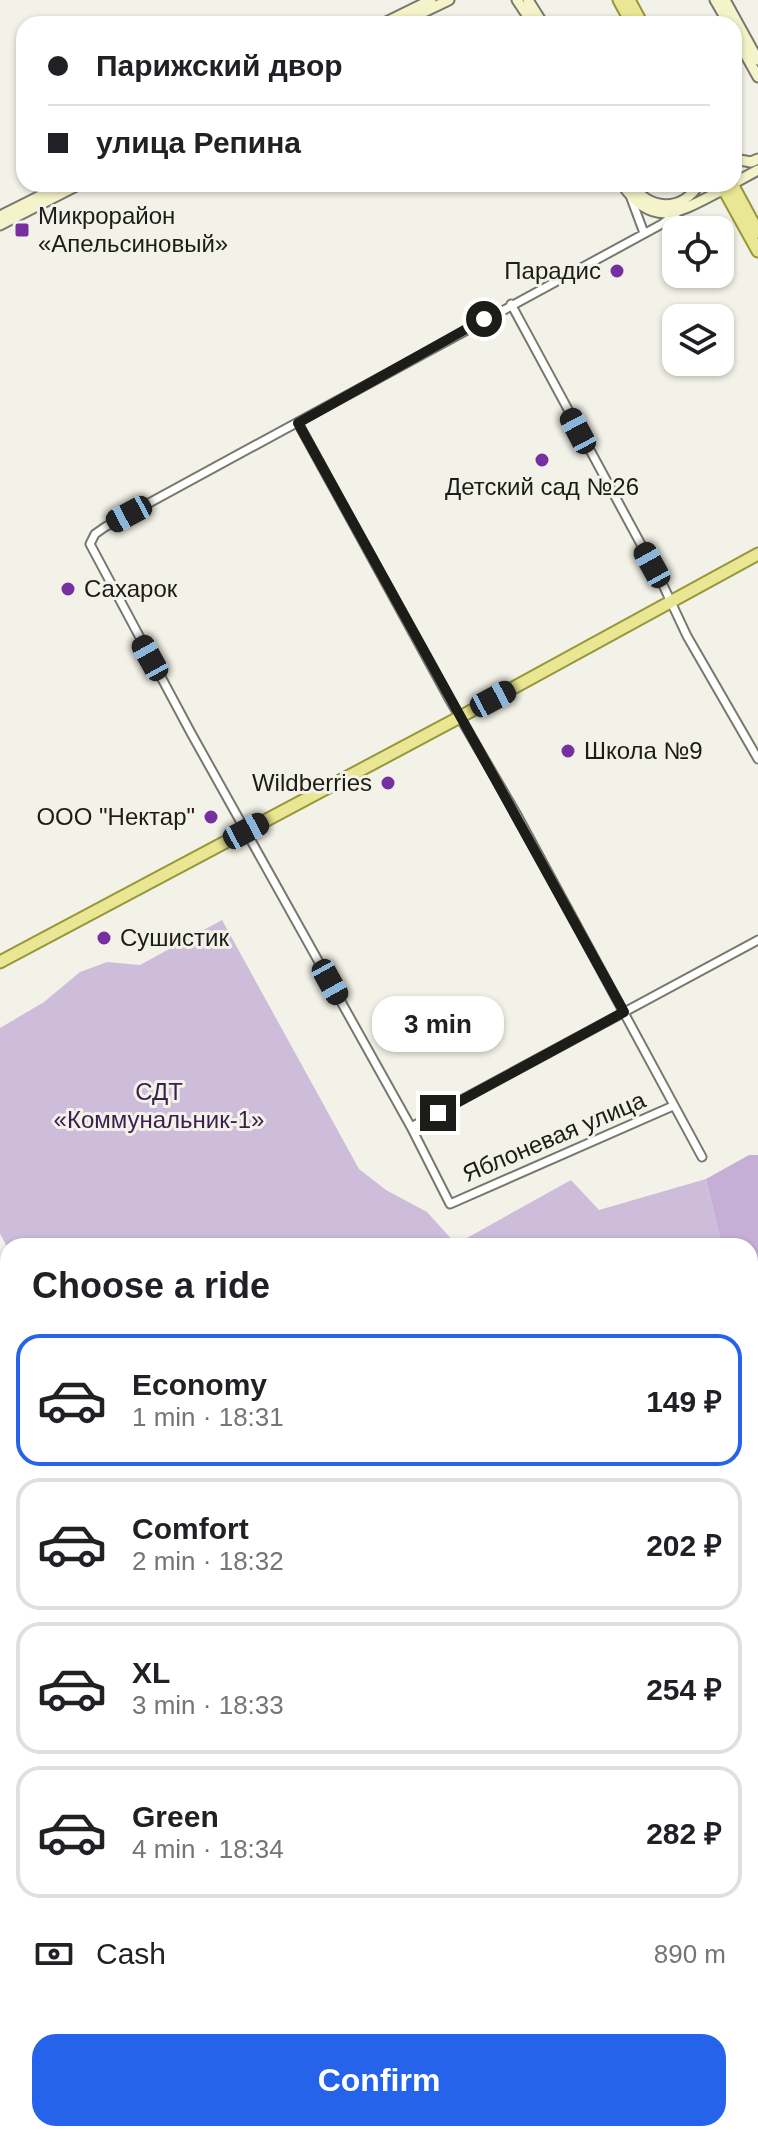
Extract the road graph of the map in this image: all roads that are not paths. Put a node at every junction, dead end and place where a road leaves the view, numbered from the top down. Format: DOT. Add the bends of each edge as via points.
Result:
graph roads {
  1 [pos="431,0"];
  2 [pos="449,0"];
  3 [pos="398,16"];
  4 [pos="416,16"];
  5 [pos="742,34"];
  6 [pos="753,56"];
  7 [pos="758,77"];
  8 [pos="48,192"];
  9 [pos="64,192"];
  10 [pos="627,192"];
  11 [pos="640,192"];
  12 [pos="692,192"];
  13 [pos="716,192"];
  14 [pos="732,192"];
  15 [pos="733,192"];
  16 [pos="630,196"];
  17 [pos="680,211"];
  18 [pos="0,216"];
  19 [pos="0,225"];
  20 [pos="758,232"];
  21 [pos="644,233"];
  22 [pos="758,251"];
  23 [pos="511,304"];
  24 [pos="298,423"];
  25 [pos="758,554"];
  26 [pos="671,602"];
  27 [pos="460,717"];
  28 [pos="758,759"];
  29 [pos="246,831"];
  30 [pos="758,940"];
  31 [pos="0,962"];
  32 [pos="624,1012"];
  33 [pos="673,1106"];
  34 [pos="411,1127"];
  35 [pos="702,1157"];
  1 -- 3 [label="main road"];
  2 -- 4 [label="main road"];
  5 -- 6 [label="main road"];
  6 -- 7 [label="main road"];
  8 -- 18 [label="main road"];
  9 -- 19 [label="main road"];
  10 -- 16 [label="main road"];
  11 -- 12 [label="main road" via="665,205"];
  13 -- 17 [label="main road"];
  14 -- 22 [label="main road"];
  15 -- 20 [label="main road"];
  16 -- 17 [label="main road" via="650,211"];
  16 -- 21 [label="street"];
  17 -- 21 [label="street"];
  21 -- 23 [label="street"];
  23 -- 24 [label="street"];
  23 -- 26 [label="street"];
  24 -- 27 [label="street"];
  24 -- 29 [label="street" via="91,539 92,552"];
  25 -- 26 [label="main road"];
  26 -- 27 [label="main road"];
  26 -- 28 [label="street"];
  27 -- 29 [label="main road"];
  27 -- 32 [label="street"];
  29 -- 31 [label="main road"];
  29 -- 34 [label="street"];
  30 -- 32 [label="street"];
  32 -- 33 [label="street"];
  32 -- 34 [label="street"];
  33 -- 34 [label="street, Яблоневая улица" via="450,1204"];
  33 -- 35 [label="street"];
}
